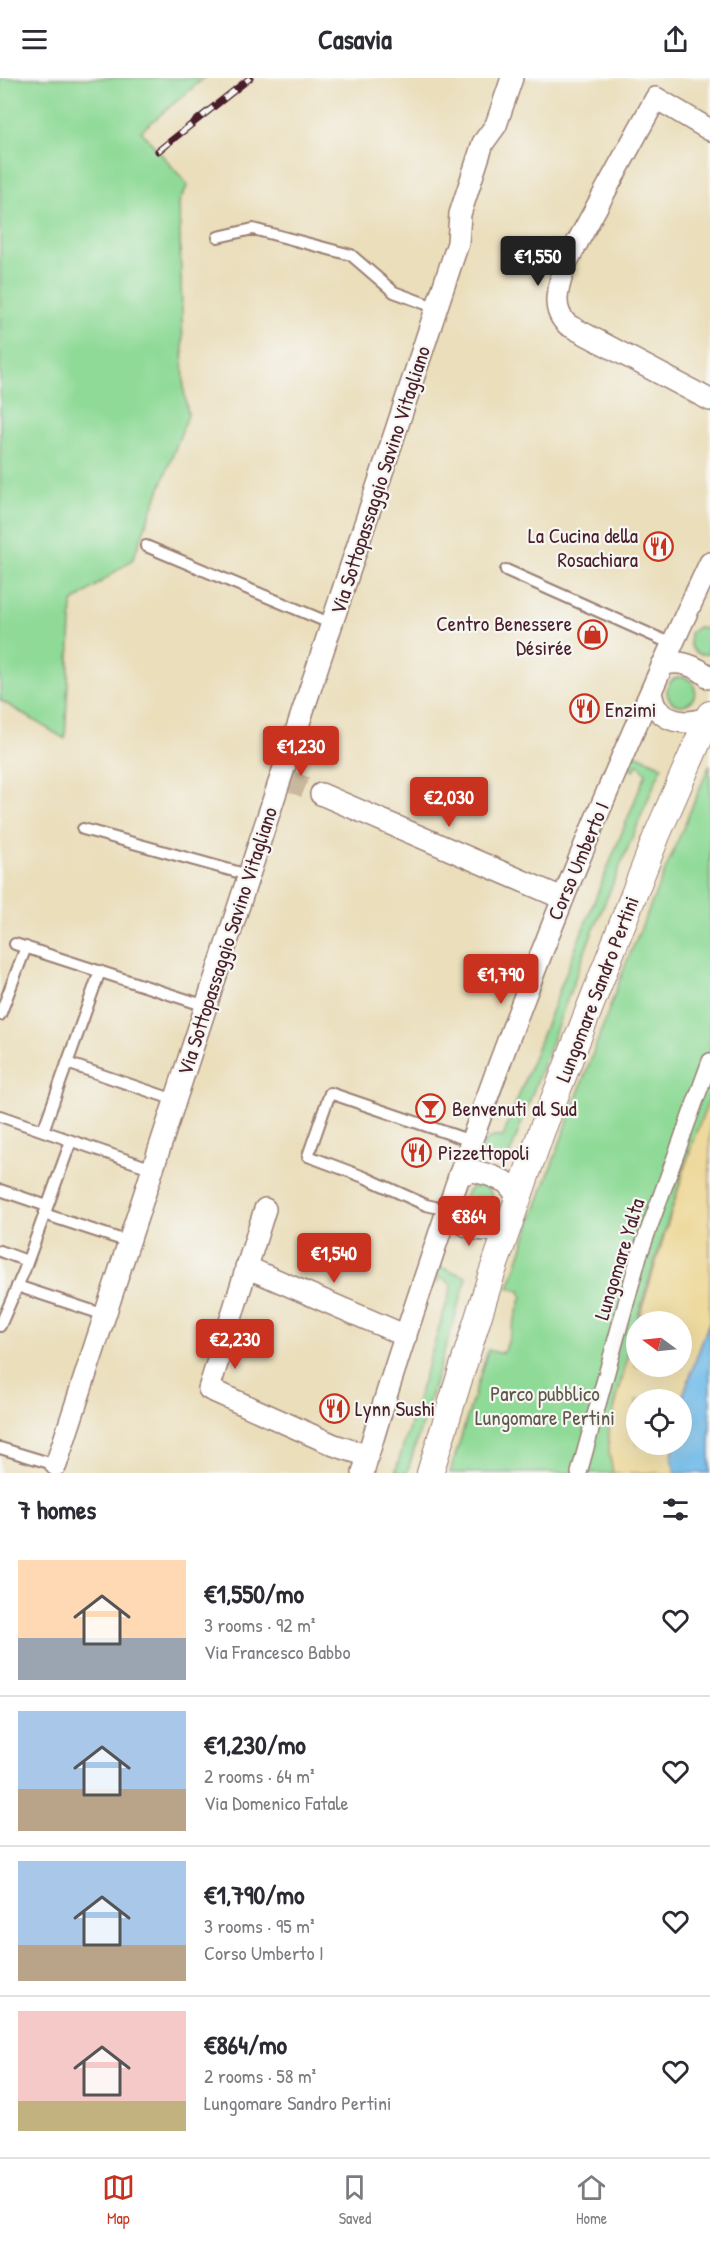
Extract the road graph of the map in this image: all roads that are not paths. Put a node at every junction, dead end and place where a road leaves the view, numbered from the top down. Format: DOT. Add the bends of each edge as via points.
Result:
graph roads {
  1 [pos="512,78"];
  2 [pos="710,130"];
  3 [pos="218,237"];
  4 [pos="437,308"];
  5 [pos="710,400"];
  6 [pos="146,546"];
  7 [pos="710,563"];
  8 [pos="507,570"];
  9 [pos="332,624"];
  10 [pos="672,644"];
  11 [pos="662,665"];
  12 [pos="710,678"];
  13 [pos="651,691"];
  14 [pos="710,715"];
  15 [pos="321,794"];
  16 [pos="83,829"];
  17 [pos="249,875"];
  18 [pos="562,898"];
  19 [pos="100,971"];
  20 [pos="206,1006"];
  21 [pos="0,1015"];
  22 [pos="710,1061"];
  23 [pos="67,1063"];
  24 [pos="175,1100"];
  25 [pos="0,1116"];
  26 [pos="43,1131"];
  27 [pos="71,1141"];
  28 [pos="471,1141"];
  29 [pos="153,1169"];
  30 [pos="459,1175"];
  31 [pos="0,1190"];
  32 [pos="519,1197"];
  33 [pos="265,1209"];
  34 [pos="46,1210"];
  35 [pos="447,1210"];
  36 [pos="508,1227"];
  37 [pos="129,1242"];
  38 [pos="0,1251"];
  39 [pos="27,1261"];
  40 [pos="246,1267"];
  41 [pos="17,1286"];
  42 [pos="105,1315"];
  43 [pos="0,1326"];
  44 [pos="406,1336"];
  45 [pos="0,1448"];
  46 [pos="56,1465"];
  47 [pos="366,1465"];
  48 [pos="430,1473"];
  49 [pos="579,1473"];
  1 -- 4 [label="street, Via Sottopassaggio Savino Vitagliano" via="496,124 483,143 460,214 458,243"];
  2 -- 5 [label="street" via="656,98 565,264 556,295 560,317 568,324"];
  3 -- 4 [label="lane" via="253,229 351,255 394,292"];
  4 -- 9 [label="street, Via Sottopassaggio Savino Vitagliano"];
  6 -- 9 [label="lane"];
  7 -- 10 [label="street, Corso Umberto I"];
  8 -- 10 [label="lane"];
  9 -- 17 [label="street, Via Sottopassaggio Savino Vitagliano"];
  10 -- 11 [label="street, Corso Umberto I"];
  11 -- 12 [label="street" via="670,662 692,666"];
  11 -- 13 [label="street, Corso Umberto I"];
  13 -- 14 [label="street" via="658,710 685,723"];
  13 -- 18 [label="street, Corso Umberto I"];
  14 -- 32 [label="street, Lungomare Sandro Pertini" via="633,894"];
  15 -- 18 [label="street"];
  16 -- 17 [label="lane"];
  17 -- 20 [label="street, Via Sottopassaggio Savino Vitagliano"];
  18 -- 28 [label="street, Corso Umberto I"];
  19 -- 20 [label="lane"];
  19 -- 21 [label="lane" via="20,946"];
  19 -- 23 [label="lane"];
  20 -- 24 [label="street, Via Sottopassaggio Savino Vitagliano"];
  22 -- 49 [label="street, Lungomare Yalta" via="639,1256"];
  23 -- 24 [label="lane"];
  23 -- 26 [label="lane"];
  24 -- 29 [label="street, Via Sottopassaggio Savino Vitagliano"];
  25 -- 26 [label="lane"];
  26 -- 27 [label="lane"];
  27 -- 29 [label="lane"];
  27 -- 34 [label="lane"];
  28 -- 30 [label="street, Corso Umberto I"];
  28 -- 35 [label="lane" via="330,1093 311,1145 308,1156"];
  29 -- 37 [label="street, Via Sottopassaggio Savino Vitagliano"];
  30 -- 32 [label="street" via="474,1171 489,1175 506,1182"];
  30 -- 35 [label="street, Corso Umberto I"];
  31 -- 34 [label="lane"];
  32 -- 36 [label="street, Lungomare Sandro Pertini"];
  33 -- 40 [label="street"];
  34 -- 37 [label="lane"];
  34 -- 39 [label="lane"];
  35 -- 36 [label="street" via="457,1221 471,1227 490,1231"];
  35 -- 44 [label="street, Corso Umberto I"];
  36 -- 48 [label="street, Lungomare Sandro Pertini"];
  37 -- 42 [label="street, Via Sottopassaggio Savino Vitagliano"];
  38 -- 39 [label="lane"];
  39 -- 41 [label="lane"];
  40 -- 44 [label="street"];
  40 -- 47 [label="street" via="209,1389 334,1444"];
  41 -- 42 [label="lane"];
  41 -- 43 [label="lane"];
  42 -- 46 [label="street, Via Sottopassaggio Savino Vitagliano"];
  44 -- 47 [label="street, Corso Umberto I"];
  45 -- 46 [label="lane"];
}
